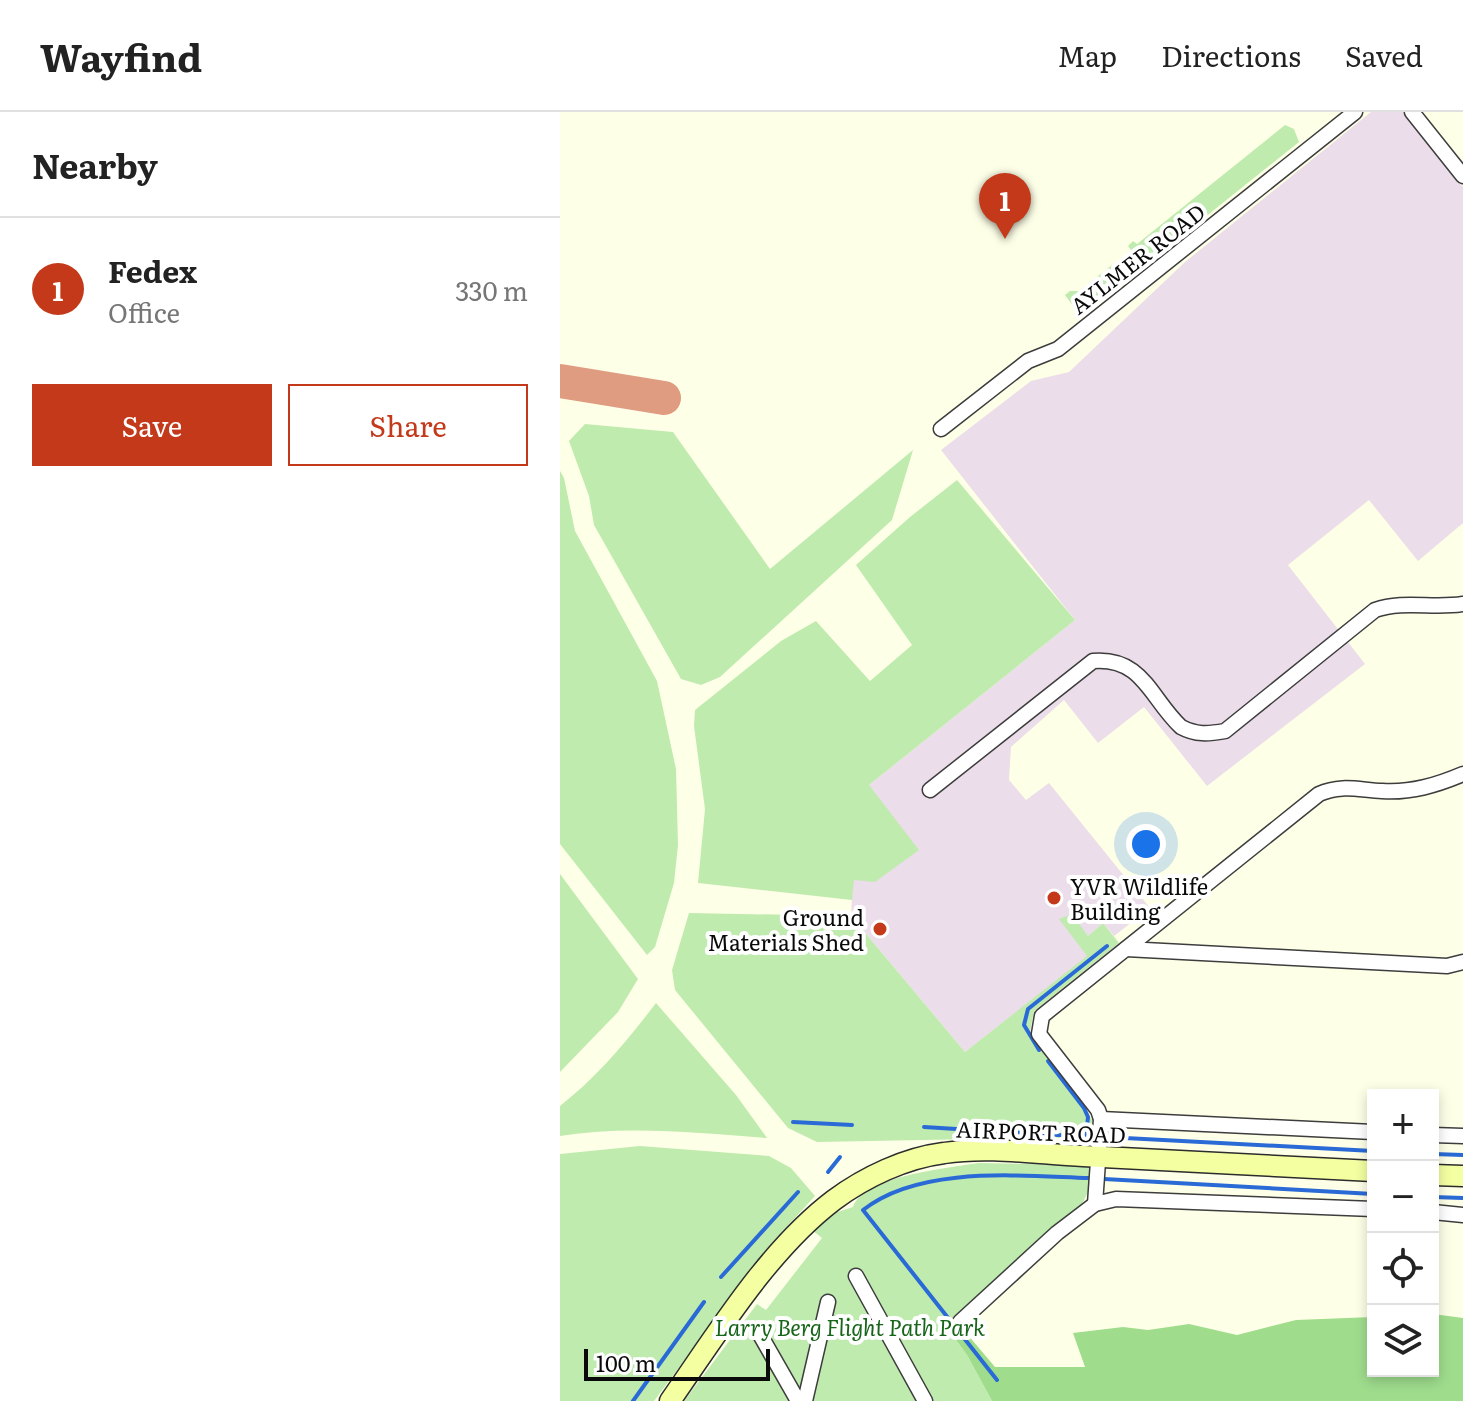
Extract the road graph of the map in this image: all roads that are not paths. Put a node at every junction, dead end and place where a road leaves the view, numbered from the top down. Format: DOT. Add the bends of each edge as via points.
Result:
graph roads {
  1 [pos="1355,112"];
  2 [pos="1412,112"];
  3 [pos="1463,176"];
  4 [pos="941,429"];
  5 [pos="1463,604"];
  6 [pos="1463,774"];
  7 [pos="930,790"];
  8 [pos="1126,949"];
  9 [pos="1463,962"];
  10 [pos="1101,1119"];
  11 [pos="1367,1132"];
  12 [pos="1439,1135"];
  13 [pos="1463,1136"];
  14 [pos="1099,1156"];
  15 [pos="1367,1171"];
  16 [pos="1439,1175"];
  17 [pos="1463,1176"];
  18 [pos="1095,1204"];
  19 [pos="1367,1209"];
  20 [pos="1439,1213"];
  21 [pos="1463,1215"];
  22 [pos="856,1276"];
  23 [pos="828,1302"];
  24 [pos="960,1322"];
  25 [pos="758,1331"];
  26 [pos="670,1401"];
  27 [pos="798,1401"];
  28 [pos="805,1401"];
  29 [pos="925,1401"];
  1 -- 4 [label="street, AYLMER ROAD" via="1058,349 1028,361"];
  2 -- 3 [label="street"];
  5 -- 7 [label="street" via="1375,610 1225,731 1190,732 1171,718 1133,669 1112,659 1093,661"];
  6 -- 8 [label="street" via="1433,787 1384,792 1332,788 1319,794"];
  8 -- 9 [label="street" via="1447,966"];
  8 -- 10 [label="street" via="1042,1016 1039,1024 1039,1034"];
  10 -- 11 [label="street"];
  10 -- 14 [label="street"];
  12 -- 13 [label="street"];
  14 -- 15 [label="street, AIRPORT ROAD"];
  14 -- 18 [label="street"];
  14 -- 26 [label="street, AIRPORT ROAD" via="946,1152 858,1184 782,1250"];
  16 -- 17 [label="street"];
  18 -- 19 [label="street" via="1116,1199"];
  18 -- 24 [label="street"];
  20 -- 21 [label="street"];
  22 -- 29 [label="street"];
  23 -- 28 [label="street"];
  25 -- 27 [label="street"];
}
